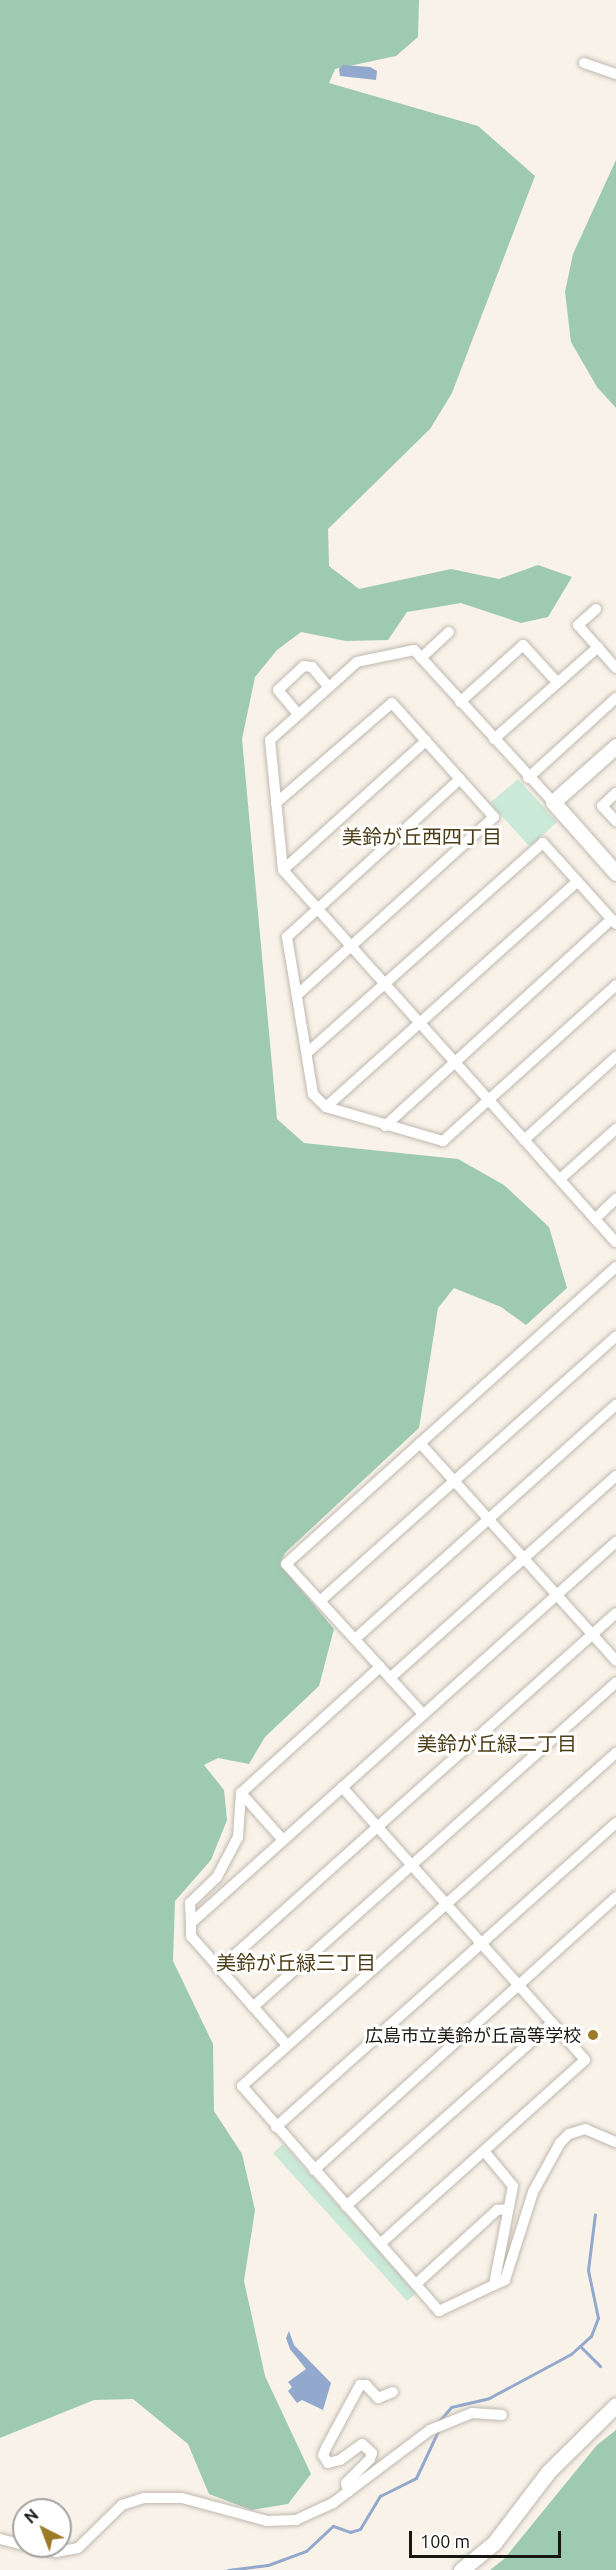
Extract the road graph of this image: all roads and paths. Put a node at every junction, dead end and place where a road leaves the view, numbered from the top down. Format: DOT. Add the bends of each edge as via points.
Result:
graph roads {
  1 [pos="584,63"];
  2 [pos="616,74"];
  3 [pos="596,609"];
  4 [pos="449,632"];
  5 [pos="597,647"];
  6 [pos="421,658"];
  7 [pos="616,668"];
  8 [pos="556,682"];
  9 [pos="329,687"];
  10 [pos="616,698"];
  11 [pos="460,702"];
  12 [pos="298,714"];
  13 [pos="494,739"];
  14 [pos="426,741"];
  15 [pos="616,746"];
  16 [pos="528,778"];
  17 [pos="460,779"];
  18 [pos="616,793"];
  19 [pos="553,802"];
  20 [pos="276,803"];
  21 [pos="616,822"];
  22 [pos="283,870"];
  23 [pos="616,873"];
  24 [pos="578,881"];
  25 [pos="317,909"];
  26 [pos="614,922"];
  27 [pos="351,946"];
  28 [pos="384,985"];
  29 [pos="616,985"];
  30 [pos="298,994"];
  31 [pos="419,1023"];
  32 [pos="307,1053"];
  33 [pos="616,1057"];
  34 [pos="454,1061"];
  35 [pos="488,1100"];
  36 [pos="326,1107"];
  37 [pos="385,1126"];
  38 [pos="616,1129"];
  39 [pos="524,1140"];
  40 [pos="560,1179"];
  41 [pos="616,1199"];
  42 [pos="595,1219"];
  43 [pos="616,1242"];
  44 [pos="616,1267"];
  45 [pos="616,1336"];
  46 [pos="616,1405"];
  47 [pos="420,1443"];
  48 [pos="616,1476"];
  49 [pos="454,1481"];
  50 [pos="488,1518"];
  51 [pos="616,1542"];
  52 [pos="524,1558"];
  53 [pos="557,1595"];
  54 [pos="320,1601"];
  55 [pos="616,1613"];
  56 [pos="592,1634"];
  57 [pos="355,1639"];
  58 [pos="616,1661"];
  59 [pos="380,1667"];
  60 [pos="390,1678"];
  61 [pos="616,1683"];
  62 [pos="423,1714"];
  63 [pos="616,1753"];
  64 [pos="342,1786"];
  65 [pos="241,1792"];
  66 [pos="616,1823"];
  67 [pos="378,1826"];
  68 [pos="283,1840"];
  69 [pos="412,1864"];
  70 [pos="616,1897"];
  71 [pos="446,1903"];
  72 [pos="191,1923"];
  73 [pos="482,1942"];
  74 [pos="219,1969"];
  75 [pos="519,1985"];
  76 [pos="253,2007"];
  77 [pos="552,2023"];
  78 [pos="287,2045"];
  79 [pos="276,2127"];
  80 [pos="616,2142"];
  81 [pos="484,2151"];
  82 [pos="314,2170"];
  83 [pos="346,2206"];
  84 [pos="508,2209"];
  85 [pos="380,2244"];
  86 [pos="416,2284"];
  87 [pos="494,2285"];
  88 [pos="393,2392"];
  89 [pos="616,2405"];
  90 [pos="502,2415"];
  91 [pos="348,2492"];
  92 [pos="72,2549"];
  93 [pos="461,2570"];
  1 -- 2 [label="street"];
  3 -- 5 [label="street" via="578,625"];
  4 -- 6 [label="street"];
  5 -- 7 [label="street"];
  5 -- 8 [label="street"];
  6 -- 9 [label="street" via="414,650 357,662"];
  6 -- 11 [label="street"];
  8 -- 11 [label="street" via="523,645"];
  8 -- 13 [label="street"];
  9 -- 12 [label="street"];
  9 -- 12 [label="street" via="312,667 304,666 278,690"];
  10 -- 16 [label="street"];
  11 -- 13 [label="street"];
  12 -- 20 [label="street" via="270,740"];
  13 -- 16 [label="street"];
  14 -- 17 [label="street"];
  14 -- 20 [label="street" via="392,703"];
  14 -- 22 [label="street"];
  15 -- 19 [label="street"];
  16 -- 19 [label="street"];
  17 -- 25 [label="street"];
  17 -- 27 [label="street" via="494,818"];
  18 -- 21 [label="street" via="602,806"];
  19 -- 23 [label="street"];
  20 -- 22 [label="street"];
  22 -- 25 [label="street"];
  24 -- 26 [label="street"];
  24 -- 28 [label="street" via="543,843"];
  24 -- 31 [label="street"];
  25 -- 27 [label="street"];
  25 -- 30 [label="street" via="287,937"];
  26 -- 34 [label="street"];
  27 -- 28 [label="street"];
  27 -- 30 [label="street"];
  28 -- 31 [label="street"];
  28 -- 32 [label="street"];
  29 -- 35 [label="street"];
  30 -- 32 [label="street"];
  31 -- 34 [label="street"];
  31 -- 36 [label="street"];
  32 -- 36 [label="street" via="314,1094"];
  33 -- 39 [label="street"];
  34 -- 35 [label="street"];
  34 -- 37 [label="street"];
  35 -- 37 [label="street" via="443,1141"];
  35 -- 39 [label="street"];
  36 -- 37 [label="street"];
  38 -- 40 [label="street"];
  39 -- 40 [label="street"];
  40 -- 42 [label="street"];
  41 -- 42 [label="street"];
  42 -- 43 [label="street"];
  44 -- 47 [label="street"];
  45 -- 49 [label="street"];
  46 -- 50 [label="street"];
  47 -- 49 [label="street"];
  47 -- 54 [label="street" via="286,1564"];
  48 -- 52 [label="street"];
  49 -- 50 [label="street"];
  49 -- 54 [label="street"];
  50 -- 52 [label="street"];
  50 -- 57 [label="street"];
  51 -- 53 [label="street"];
  52 -- 53 [label="street"];
  52 -- 60 [label="street"];
  53 -- 56 [label="street"];
  53 -- 62 [label="street"];
  54 -- 57 [label="street"];
  55 -- 56 [label="street"];
  56 -- 58 [label="street"];
  56 -- 67 [label="street"];
  57 -- 59 [label="street"];
  59 -- 60 [label="street"];
  59 -- 65 [label="street"];
  60 -- 62 [label="street"];
  61 -- 69 [label="street"];
  62 -- 64 [label="street"];
  63 -- 71 [label="street"];
  64 -- 67 [label="street"];
  64 -- 68 [label="street"];
  65 -- 68 [label="street"];
  65 -- 72 [label="street" via="238,1838 217,1877 190,1903"];
  66 -- 73 [label="street"];
  67 -- 69 [label="street"];
  67 -- 74 [label="street"];
  68 -- 72 [label="street"];
  69 -- 71 [label="street"];
  69 -- 76 [label="street"];
  70 -- 75 [label="street"];
  71 -- 73 [label="street"];
  71 -- 78 [label="street"];
  72 -- 74 [label="street" via="191,1936"];
  73 -- 75 [label="street"];
  73 -- 79 [label="street"];
  74 -- 76 [label="street"];
  75 -- 77 [label="street"];
  75 -- 82 [label="street"];
  76 -- 78 [label="street"];
  77 -- 81 [label="street" via="585,2060"];
  77 -- 83 [label="street"];
  78 -- 79 [label="street" via="242,2086"];
  79 -- 82 [label="street"];
  80 -- 87 [label="street" via="585,2129 569,2134 560,2144 533,2192 505,2280"];
  81 -- 84 [label="street" via="513,2186"];
  81 -- 85 [label="street"];
  82 -- 83 [label="street"];
  83 -- 85 [label="street"];
  84 -- 86 [label="street" via="497,2210"];
  84 -- 87 [label="street"];
  85 -- 86 [label="street"];
  86 -- 87 [label="street" via="440,2311"];
  88 -- 91 [label="street" via="378,2398 366,2385 360,2385 326,2448 323,2455 328,2463 340,2460 362,2444 372,2453 346,2482"];
  89 -- 93 [label="street" via="548,2472 494,2544"];
  90 -- 91 [label="street" via="471,2413 430,2430"];
  91 -- 92 [label="street" via="323,2510 281,2522 182,2498 144,2498 117,2509 78,2548"];
}
